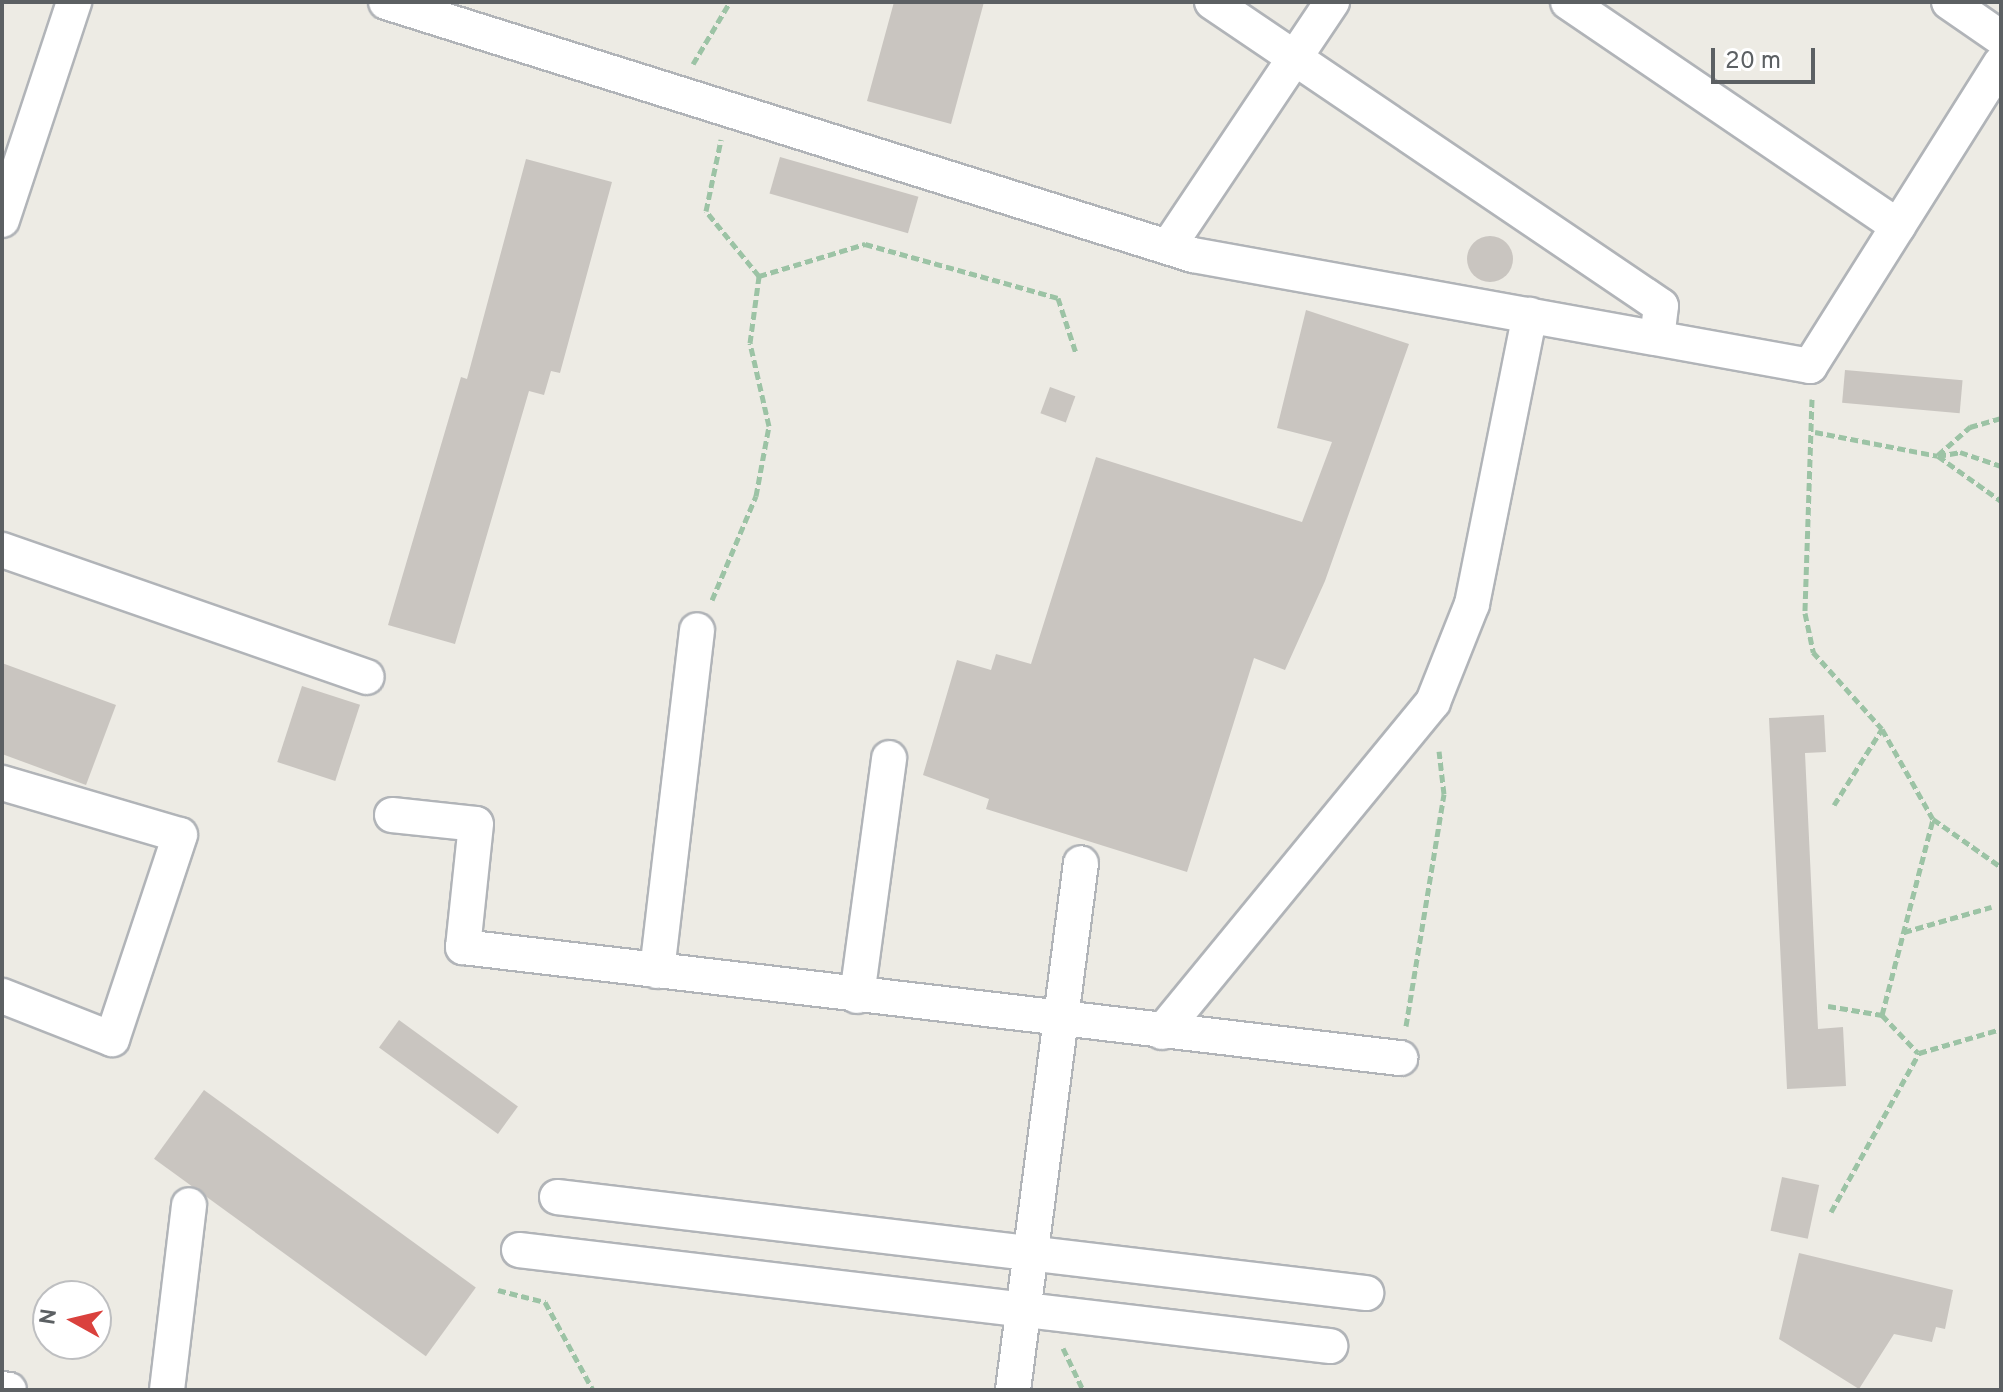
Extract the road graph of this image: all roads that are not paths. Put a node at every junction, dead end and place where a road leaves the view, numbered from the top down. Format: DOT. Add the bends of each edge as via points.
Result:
graph roads {
  1 [pos="74,2"];
  2 [pos="386,2"];
  3 [pos="1212,2"];
  4 [pos="1332,2"];
  5 [pos="1568,2"];
  6 [pos="1949,2"];
  7 [pos="2001,38"];
  8 [pos="1295,58"];
  9 [pos="2001,63"];
  10 [pos="16,135"];
  11 [pos="2,220"];
  12 [pos="1898,226"];
  13 [pos="1168,247"];
  14 [pos="1530,315"];
  15 [pos="1657,338"];
  16 [pos="2,550"];
  17 [pos="697,630"];
  18 [pos="366,677"];
  19 [pos="889,758"];
  20 [pos="2,783"];
  21 [pos="392,815"];
  22 [pos="1081,863"];
  23 [pos="657,971"];
  24 [pos="2,996"];
  25 [pos="857,996"];
  26 [pos="1056,1020"];
  27 [pos="1162,1032"];
  28 [pos="1400,1058"];
  29 [pos="557,1197"];
  30 [pos="189,1205"];
  31 [pos="519,1250"];
  32 [pos="1029,1250"];
  33 [pos="1366,1293"];
  34 [pos="1038,1314"];
  35 [pos="1330,1346"];
  36 [pos="2,1389"];
  37 [pos="9,1390"];
  38 [pos="167,1390"];
  39 [pos="1013,1390"];
  1 -- 10 [label="street"];
  2 -- 13 [label="street"];
  3 -- 8 [label="street"];
  4 -- 8 [label="street"];
  5 -- 12 [label="street"];
  6 -- 7 [label="street"];
  8 -- 13 [label="street"];
  8 -- 15 [label="street" via="1661,306"];
  9 -- 12 [label="street"];
  10 -- 11 [label="street"];
  12 -- 15 [label="street" via="1810,366"];
  13 -- 14 [label="street"];
  14 -- 15 [label="street"];
  14 -- 27 [label="street" via="1472,604 1433,702"];
  16 -- 18 [label="street"];
  17 -- 23 [label="street"];
  19 -- 25 [label="street"];
  20 -- 24 [label="street" via="180,835 112,1039"];
  21 -- 23 [label="street" via="476,824 463,947"];
  22 -- 26 [label="street"];
  23 -- 25 [label="street"];
  25 -- 26 [label="street"];
  26 -- 27 [label="street"];
  26 -- 32 [label="street"];
  27 -- 28 [label="street"];
  29 -- 32 [label="street"];
  30 -- 38 [label="street"];
  31 -- 34 [label="street"];
  32 -- 33 [label="street"];
  32 -- 34 [label="street"];
  34 -- 35 [label="street"];
  34 -- 39 [label="street"];
  36 -- 37 [label="street"];
}
